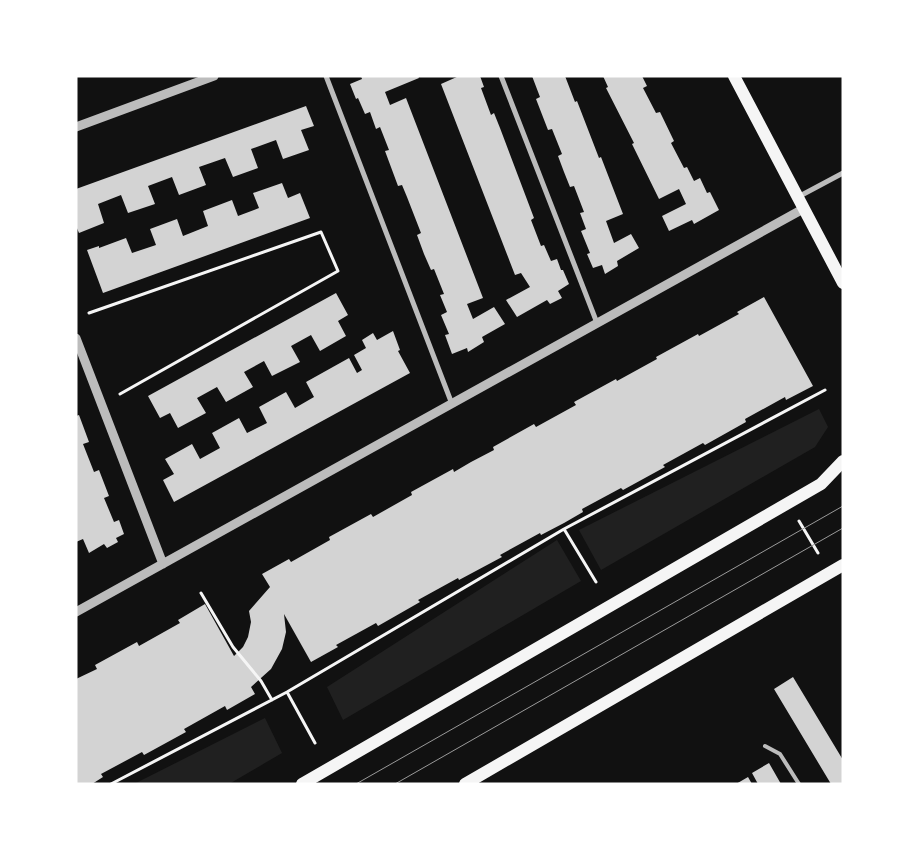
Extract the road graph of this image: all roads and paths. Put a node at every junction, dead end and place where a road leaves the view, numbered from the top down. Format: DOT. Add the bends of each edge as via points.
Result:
graph roads {
  1 [pos="214,76"];
  2 [pos="326,76"];
  3 [pos="501,76"];
  4 [pos="734,76"];
  5 [pos="76,127"];
  6 [pos="843,173"];
  7 [pos="797,198"];
  8 [pos="803,210"];
  9 [pos="843,283"];
  10 [pos="89,313"];
  11 [pos="597,323"];
  12 [pos="76,338"];
  13 [pos="825,390"];
  14 [pos="120,394"];
  15 [pos="452,404"];
  16 [pos="843,461"];
  17 [pos="796,517"];
  18 [pos="564,529"];
  19 [pos="821,559"];
  20 [pos="163,564"];
  21 [pos="843,566"];
  22 [pos="596,582"];
  23 [pos="201,594"];
  24 [pos="76,612"];
  25 [pos="287,692"];
  26 [pos="272,700"];
  27 [pos="315,743"];
  28 [pos="765,746"];
  29 [pos="111,784"];
  30 [pos="302,784"];
  31 [pos="465,784"];
  32 [pos="798,784"];
  1 -- 5 [label="street"];
  2 -- 15 [label="street"];
  3 -- 11 [label="street"];
  4 -- 7 [label="main road"];
  6 -- 7 [label="street"];
  7 -- 8 [label="main road"];
  8 -- 9 [label="main road"];
  8 -- 11 [label="street"];
  10 -- 14 [label="path" via="321,232 338,272"];
  11 -- 15 [label="street"];
  12 -- 20 [label="street"];
  13 -- 18 [label="path"];
  15 -- 20 [label="street"];
  16 -- 30 [label="main road" via="821,484"];
  17 -- 19 [label="path"];
  18 -- 22 [label="path"];
  18 -- 25 [label="path"];
  20 -- 24 [label="street"];
  21 -- 31 [label="main road"];
  23 -- 26 [label="path" via="233,647"];
  25 -- 26 [label="path"];
  25 -- 27 [label="path"];
  26 -- 29 [label="path"];
  28 -- 32 [label="lane" via="780,754"];
}
